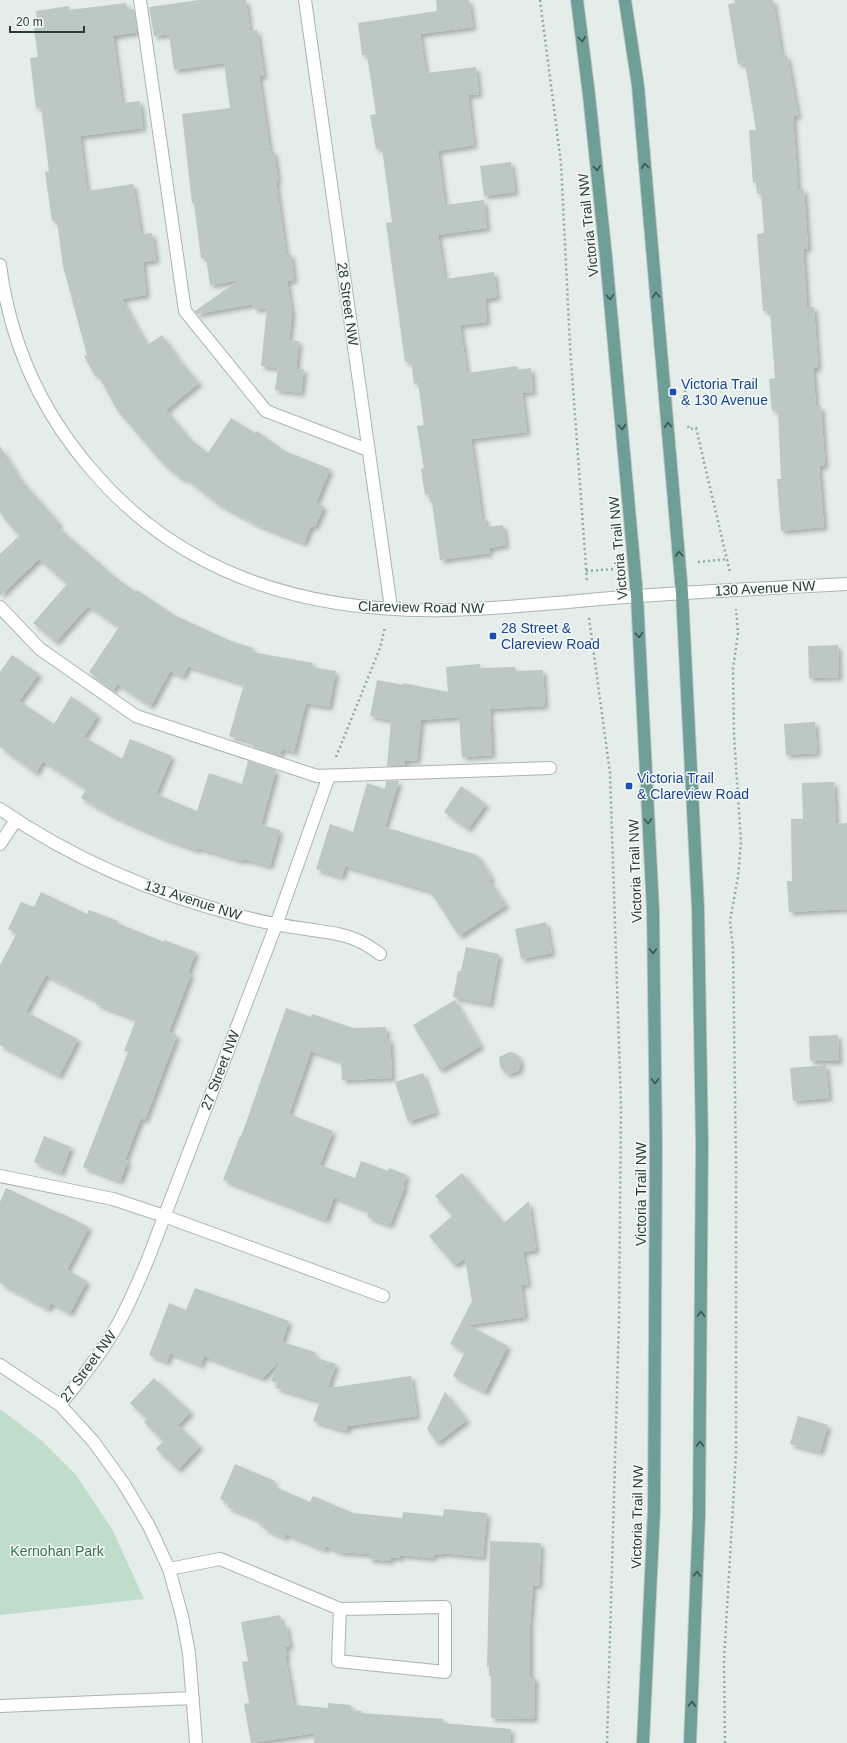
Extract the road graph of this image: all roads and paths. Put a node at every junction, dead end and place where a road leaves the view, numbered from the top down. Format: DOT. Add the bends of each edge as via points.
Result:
graph roads {
  1 [pos="140,0"];
  2 [pos="305,0"];
  3 [pos="540,0"];
  4 [pos="577,0"];
  5 [pos="626,0"];
  6 [pos="0,266"];
  7 [pos="685,390"];
  8 [pos="687,413"];
  9 [pos="688,421"];
  10 [pos="368,450"];
  11 [pos="728,559"];
  12 [pos="680,564"];
  13 [pos="635,567"];
  14 [pos="586,571"];
  15 [pos="847,584"];
  16 [pos="734,590"];
  17 [pos="682,593"];
  18 [pos="638,596"];
  19 [pos="588,600"];
  20 [pos="0,607"];
  21 [pos="391,608"];
  22 [pos="550,768"];
  23 [pos="328,776"];
  24 [pos="0,809"];
  25 [pos="16,820"];
  26 [pos="0,844"];
  27 [pos="276,925"];
  28 [pos="380,954"];
  29 [pos="0,1176"];
  30 [pos="164,1216"];
  31 [pos="383,1296"];
  32 [pos="0,1365"];
  33 [pos="60,1406"];
  34 [pos="169,1569"];
  35 [pos="340,1609"];
  36 [pos="193,1698"];
  37 [pos="0,1706"];
  38 [pos="196,1743"];
  39 [pos="607,1743"];
  40 [pos="643,1743"];
  41 [pos="690,1743"];
  42 [pos="725,1743"];
  1 -- 10 [label="street" via="185,311 266,411"];
  2 -- 10 [label="street, 28 Street NW"];
  3 -- 14 [label="path" via="561,163 570,346"];
  4 -- 13 [label="main road, Victoria Trail NW, one-way" via="606,257"];
  12 -- 5 [label="main road, one-way" via="638,86"];
  6 -- 21 [label="street, Clareview Road NW" via="4,297 13,331 40,396 78,454 127,506 184,550 249,581 319,600 354,606"];
  7 -- 8 [label="path"];
  9 -- 11 [label="path" via="688,429 696,428"];
  10 -- 21 [label="street, 28 Street NW"];
  11 -- 12 [label="path"];
  11 -- 16 [label="path"];
  12 -- 17 [label="main road"];
  13 -- 14 [label="path"];
  13 -- 18 [label="main road, Victoria Trail NW"];
  14 -- 19 [label="path"];
  15 -- 16 [label="street, 130 Avenue NW"];
  16 -- 17 [label="street, 130 Avenue NW"];
  16 -- 42 [label="path" via="738,633 733,670 734,735 741,842 730,925 733,948 736,1165 736,1454 724,1661"];
  17 -- 18 [label="street, Clareview Road NW"];
  41 -- 17 [label="main road, one-way" via="699,1516 702,1144 698,908"];
  18 -- 19 [label="street, Clareview Road NW"];
  18 -- 40 [label="main road, Victoria Trail NW, one-way" via="652,910 656,1146 654,1511"];
  19 -- 21 [label="street, Clareview Road NW" via="496,608"];
  19 -- 39 [label="path" via="590,634 610,773 621,1105 619,1320"];
  20 -- 23 [label="street" via="40,649 136,716 317,776"];
  21 -- 23 [label="path" via="380,648"];
  22 -- 23 [label="street"];
  23 -- 27 [label="street, 27 Street NW"];
  24 -- 25 [label="street, 131 Avenue NW"];
  25 -- 26 [label="street"];
  25 -- 27 [label="street, 131 Avenue NW" via="76,855 130,878 208,907"];
  27 -- 28 [label="street, 131 Avenue NW" via="341,935 359,941"];
  27 -- 30 [label="street, 27 Street NW"];
  29 -- 30 [label="street" via="113,1199"];
  30 -- 31 [label="street"];
  30 -- 33 [label="street, 27 Street NW" via="148,1260 113,1334 90,1369"];
  32 -- 33 [label="street"];
  33 -- 34 [label="street" via="93,1442 124,1484 149,1526"];
  34 -- 35 [label="street" via="220,1559"];
  34 -- 36 [label="street" via="184,1631"];
  35 -- 35 [label="street" via="445,1607 445,1672 338,1660"];
  36 -- 37 [label="street"];
  36 -- 38 [label="street"];
}
